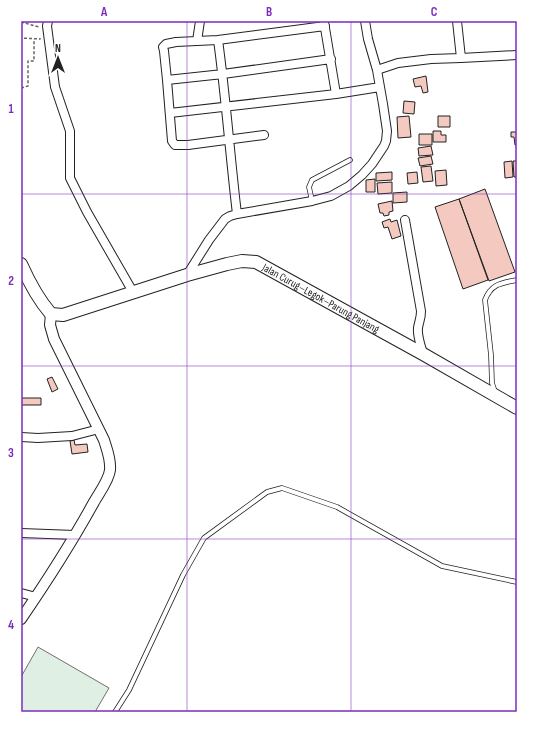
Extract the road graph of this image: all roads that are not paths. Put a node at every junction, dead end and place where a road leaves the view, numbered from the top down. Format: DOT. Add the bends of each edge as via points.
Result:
graph roads {
  1 [pos="200,21"];
  2 [pos="365,21"];
  3 [pos="457,21"];
  4 [pos="325,23"];
  5 [pos="45,25"];
  6 [pos="218,40"];
  7 [pos="197,41"];
  8 [pos="517,55"];
  9 [pos="461,58"];
  10 [pos="331,59"];
  11 [pos="377,70"];
  12 [pos="223,74"];
  13 [pos="167,80"];
  14 [pos="380,87"];
  15 [pos="336,94"];
  16 [pos="225,107"];
  17 [pos="170,113"];
  18 [pos="264,135"];
  19 [pos="230,140"];
  20 [pos="350,160"];
  21 [pos="312,201"];
  22 [pos="237,214"];
  23 [pos="404,220"];
  24 [pos="21,264"];
  25 [pos="187,275"];
  26 [pos="517,280"];
  27 [pos="133,292"];
  28 [pos="51,314"];
  29 [pos="423,354"];
  30 [pos="497,398"];
  31 [pos="517,408"];
  32 [pos="99,430"];
  33 [pos="21,437"];
  34 [pos="21,533"];
  35 [pos="75,535"];
  36 [pos="517,582"];
  37 [pos="21,593"];
  38 [pos="36,597"];
  39 [pos="21,619"];
  40 [pos="115,712"];
  1 -- 7 [label="street"];
  2 -- 11 [label="street"];
  3 -- 9 [label="street"];
  4 -- 6 [label="street"];
  4 -- 10 [label="street"];
  5 -- 27 [label="street" via="55,87 70,131 70,178"];
  6 -- 7 [label="street"];
  6 -- 12 [label="street"];
  7 -- 13 [label="street" via="166,44 164,51"];
  8 -- 9 [label="street"];
  9 -- 11 [label="street" via="398,62"];
  10 -- 12 [label="street"];
  10 -- 15 [label="street"];
  11 -- 14 [label="street"];
  12 -- 13 [label="street"];
  12 -- 16 [label="street"];
  13 -- 17 [label="street"];
  14 -- 15 [label="street"];
  14 -- 21 [label="street" via="387,131 384,146 372,164 348,186 331,196"];
  15 -- 16 [label="street"];
  16 -- 17 [label="street"];
  16 -- 19 [label="street"];
  17 -- 19 [label="street" via="172,141 175,145"];
  18 -- 19 [label="street"];
  19 -- 22 [label="street"];
  20 -- 21 [label="lane" via="312,180 309,187"];
  21 -- 22 [label="street"];
  22 -- 25 [label="street" via="225,220"];
  23 -- 29 [label="street" via="420,306 421,319 418,331"];
  24 -- 28 [label="main road"];
  25 -- 27 [label="main road, Jalan Curug–Legok–Parung Panjang"];
  25 -- 29 [label="main road, Jalan Curug–Legok–Parung Panjang" via="242,261 256,262"];
  26 -- 30 [label="lane" via="492,288 485,300 492,383"];
  27 -- 28 [label="main road, Jalan Curug–Legok–Parung Panjang" via="63,315"];
  28 -- 32 [label="street" via="50,325 54,339"];
  29 -- 30 [label="main road, Jalan Curug–Legok–Parung Panjang"];
  30 -- 31 [label="main road, Jalan Curug–Legok–Parung Panjang"];
  32 -- 33 [label="street" via="72,436"];
  32 -- 35 [label="street" via="108,451 110,471"];
  34 -- 35 [label="street"];
  35 -- 38 [label="street"];
  36 -- 40 [label="lane" via="442,566 337,507 282,488 267,492 204,538 183,575 129,690"];
  37 -- 38 [label="street"];
  38 -- 39 [label="street"];
}
